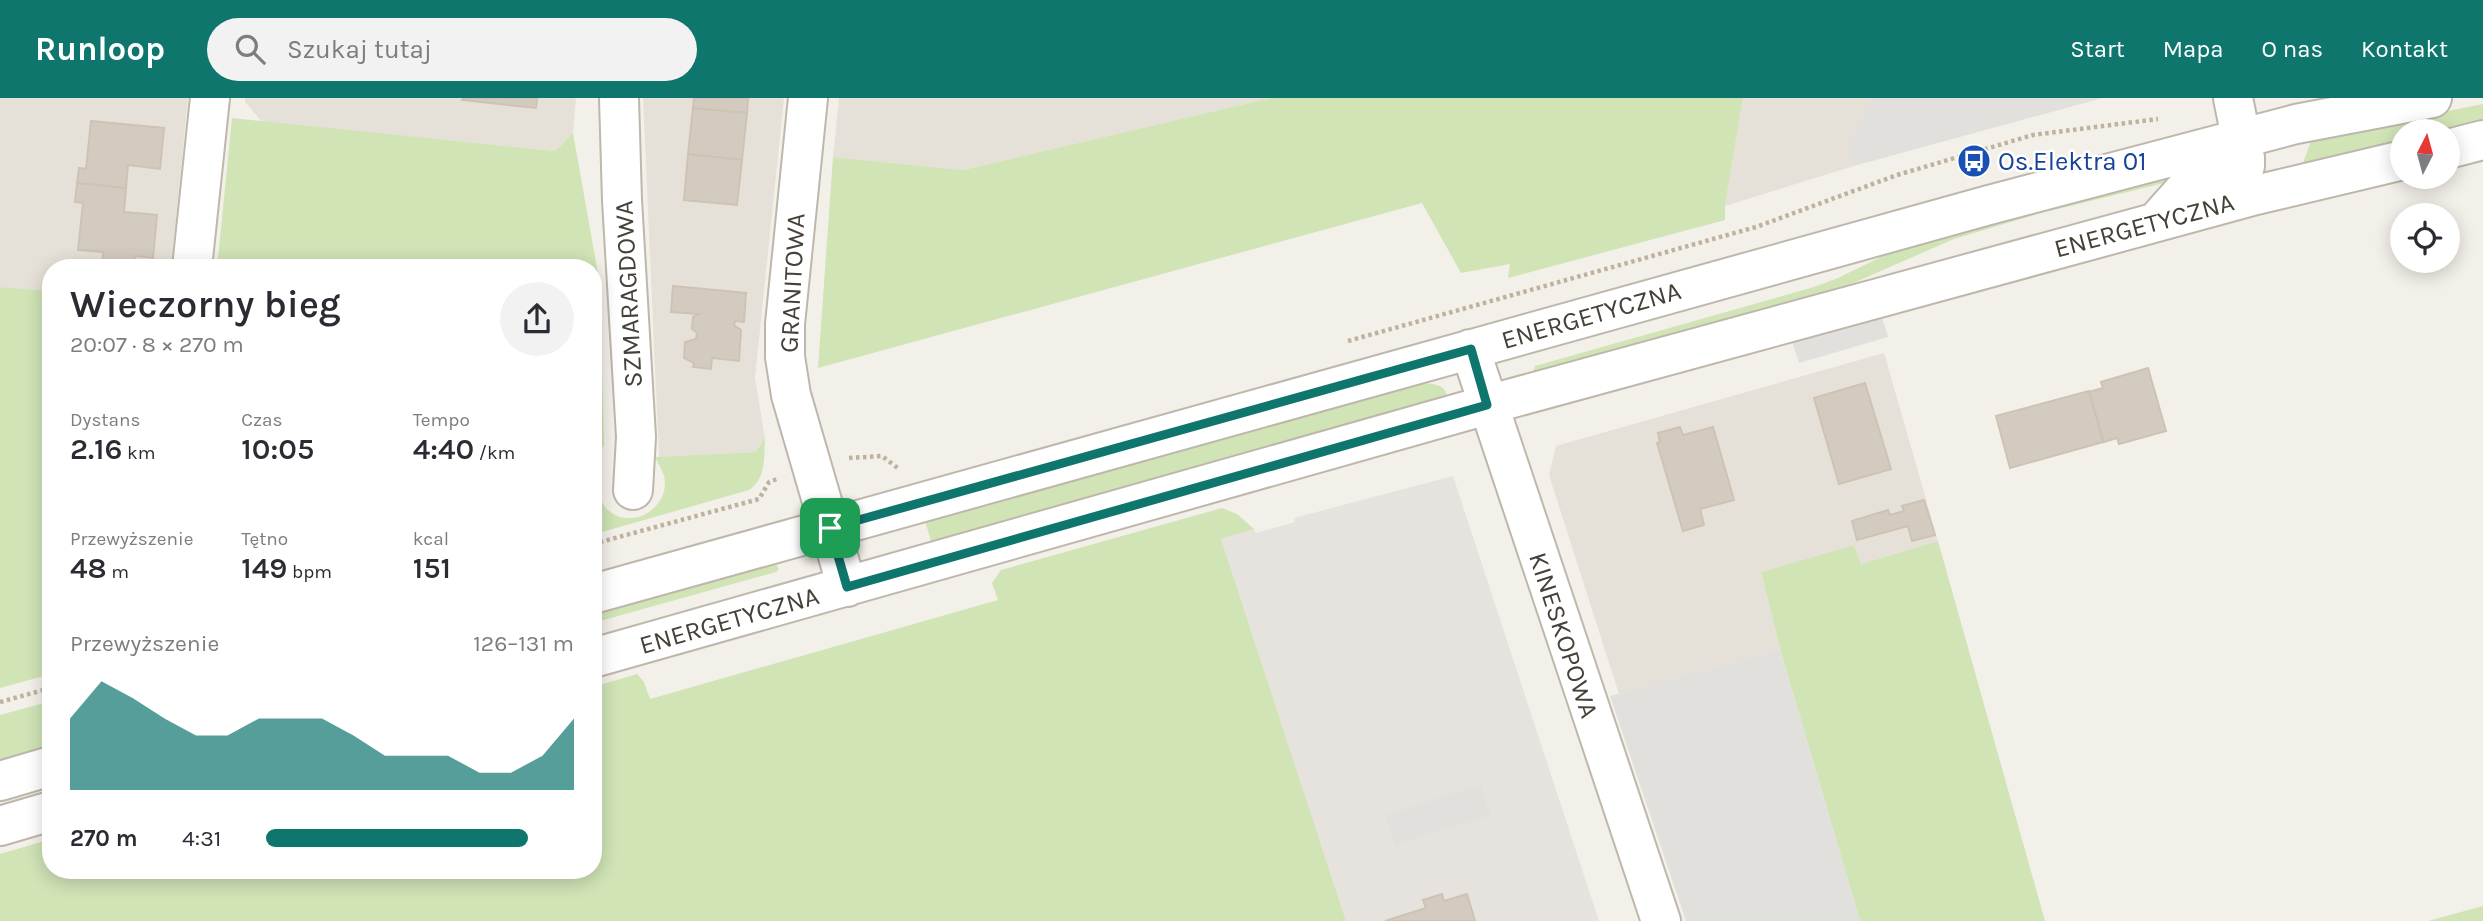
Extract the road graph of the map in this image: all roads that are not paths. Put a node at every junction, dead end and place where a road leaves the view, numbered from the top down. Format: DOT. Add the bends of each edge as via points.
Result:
graph roads {
  1 [pos="210,98"];
  2 [pos="619,98"];
  3 [pos="808,98"];
  4 [pos="2233,98"];
  5 [pos="2432,98"];
  6 [pos="2241,138"];
  7 [pos="2483,140"];
  8 [pos="2460,146"];
  9 [pos="2390,163"];
  10 [pos="2156,222"];
  11 [pos="193,259"];
  12 [pos="1471,349"];
  13 [pos="1487,405"];
  14 [pos="633,490"];
  15 [pos="830,528"];
  16 [pos="847,587"];
  17 [pos="602,591"];
  18 [pos="602,655"];
  19 [pos="42,769"];
  20 [pos="0,781"];
  21 [pos="42,814"];
  22 [pos="0,826"];
  23 [pos="1661,921"];
  1 -- 11 [label="street"];
  2 -- 14 [label="street, SZMARAGDOWA" via="636,437"];
  3 -- 15 [label="street, GRANITOWA" via="785,357 791,395"];
  4 -- 6 [label="street"];
  5 -- 6 [label="street, ENERGETYCZNA"];
  6 -- 10 [label="street" via="2245,166 2239,172 2189,186"];
  6 -- 12 [label="street, ENERGETYCZNA"];
  7 -- 8 [label="street"];
  9 -- 10 [label="street, ENERGETYCZNA"];
  10 -- 13 [label="street, ENERGETYCZNA"];
  12 -- 13 [label="street, KINESKOPOWA"];
  12 -- 15 [label="street, ENERGETYCZNA"];
  13 -- 16 [label="street, ENERGETYCZNA"];
  13 -- 23 [label="street, KINESKOPOWA"];
  15 -- 16 [label="street, GRANITOWA"];
  15 -- 17 [label="street, ENERGETYCZNA"];
  16 -- 18 [label="street, ENERGETYCZNA"];
  19 -- 20 [label="street"];
  21 -- 22 [label="street"];
}
